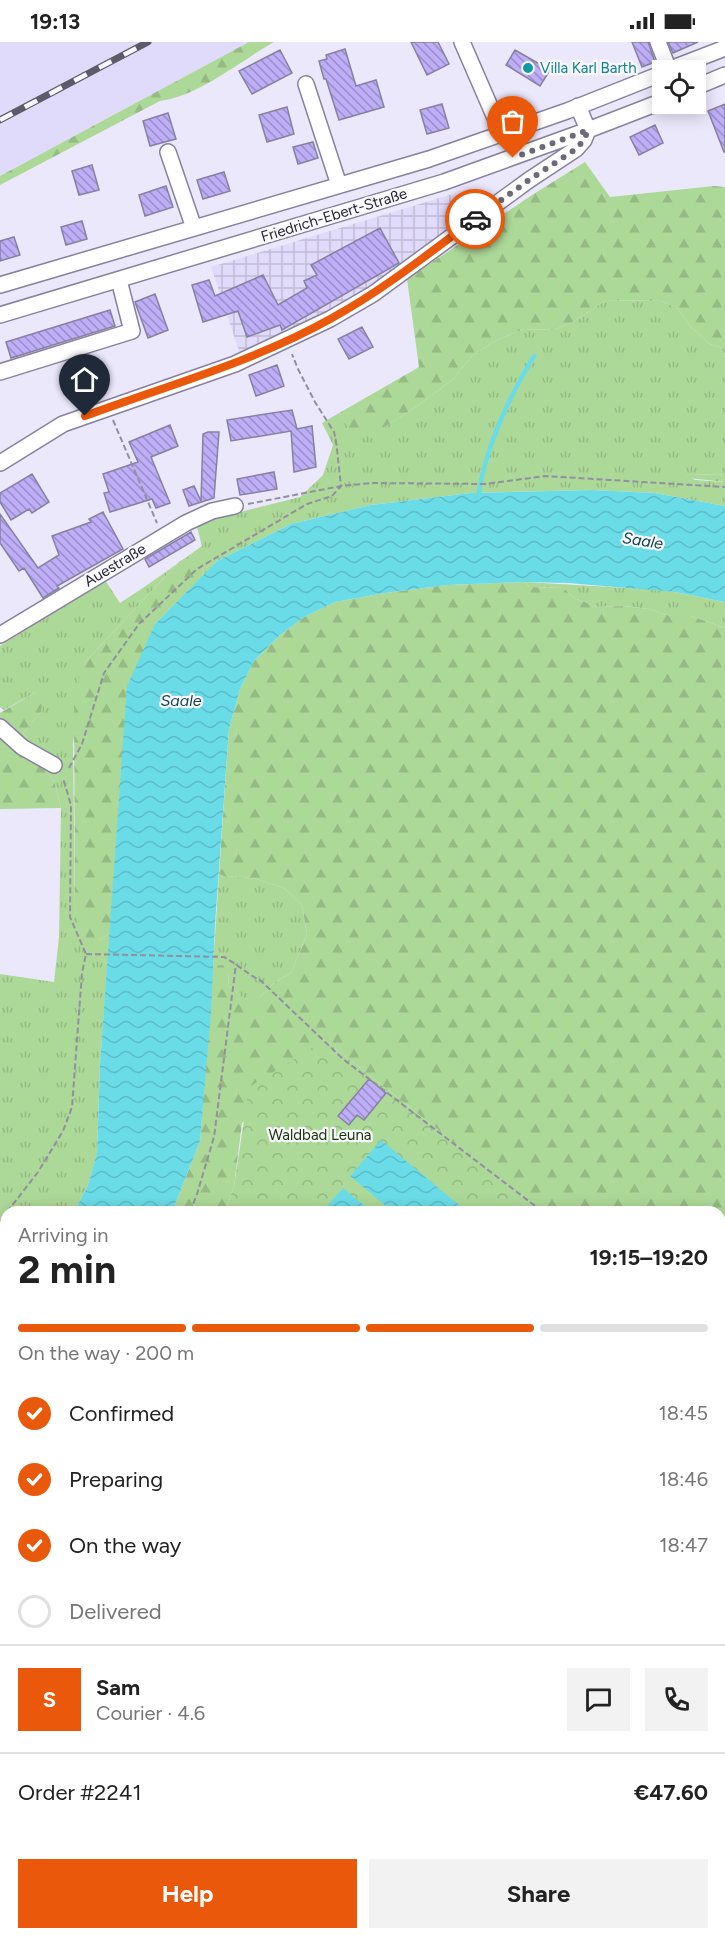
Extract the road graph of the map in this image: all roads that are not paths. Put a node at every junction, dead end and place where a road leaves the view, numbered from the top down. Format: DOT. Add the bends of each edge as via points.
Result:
graph roads {
  1 [pos="462,42"];
  2 [pos="658,42"];
  3 [pos="723,46"];
  4 [pos="665,60"];
  5 [pos="692,60"];
  6 [pos="725,75"];
  7 [pos="652,77"];
  8 [pos="706,83"];
  9 [pos="306,84"];
  10 [pos="652,105"];
  11 [pos="578,106"];
  12 [pos="588,130"];
  13 [pos="502,134"];
  14 [pos="168,152"];
  15 [pos="339,185"];
  16 [pos="194,228"];
  17 [pos="119,280"];
  18 [pos="0,285"];
  19 [pos="0,315"];
  20 [pos="0,372"];
  21 [pos="0,463"];
  22 [pos="235,506"];
  23 [pos="0,635"];
  24 [pos="0,727"];
  25 [pos="59,772"];
  1 -- 13 [label="street"];
  2 -- 4 [label="street"];
  3 -- 5 [label="street"];
  6 -- 8 [label="street"];
  7 -- 11 [label="street, Friedrich-Ebert-Straße"];
  9 -- 15 [label="street"];
  10 -- 12 [label="street, Friedrich-Ebert-Straße"];
  11 -- 12 [label="street"];
  11 -- 13 [label="street, Friedrich-Ebert-Straße"];
  12 -- 17 [label="street, Friedrich-Ebert-Straße" via="444,182"];
  12 -- 21 [label="street" via="576,149 373,294 330,319 235,364 63,424"];
  13 -- 15 [label="street, Friedrich-Ebert-Straße"];
  14 -- 16 [label="street"];
  15 -- 16 [label="street, Friedrich-Ebert-Straße"];
  16 -- 18 [label="street, Friedrich-Ebert-Straße"];
  17 -- 19 [label="street, Friedrich-Ebert-Straße"];
  17 -- 20 [label="street" via="132,331"];
  22 -- 23 [label="street, Auestraße" via="212,511 163,536"];
  24 -- 25 [label="street"];
}
